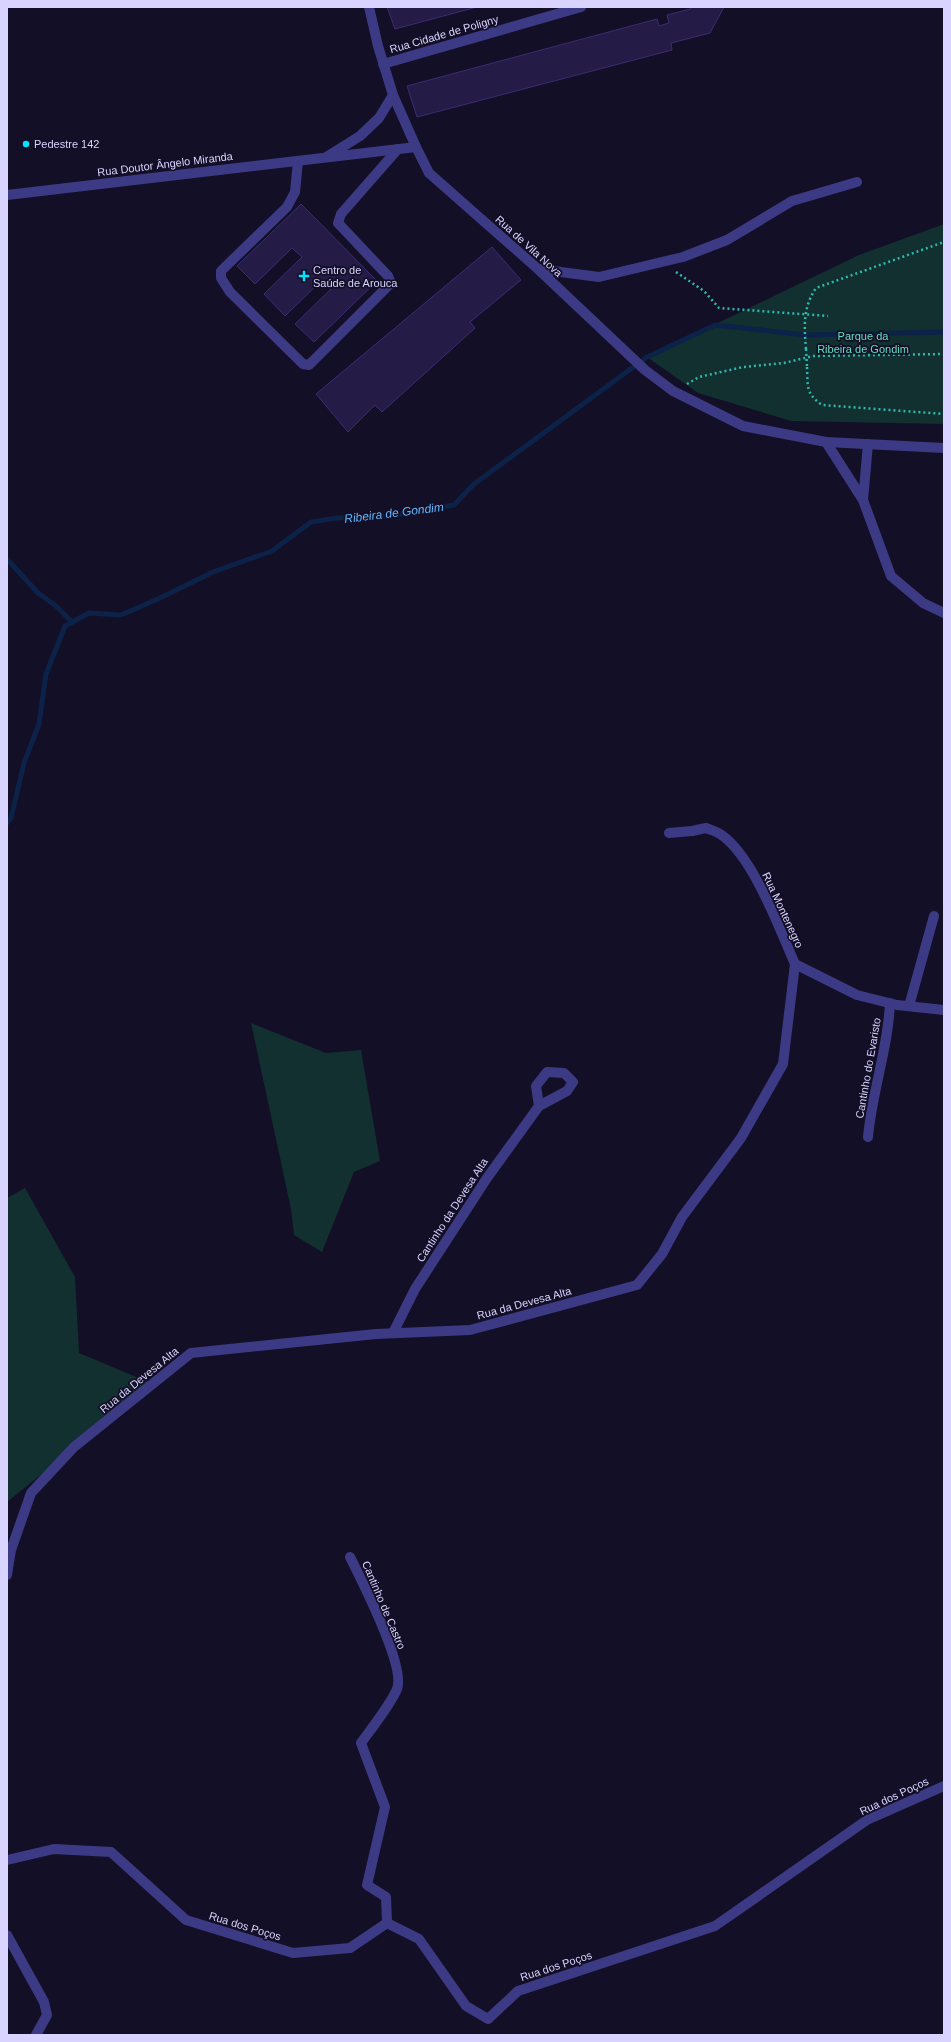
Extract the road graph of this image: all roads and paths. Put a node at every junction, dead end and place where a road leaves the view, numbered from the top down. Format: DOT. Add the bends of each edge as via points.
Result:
graph roads {
  1 [pos="369,7"];
  2 [pos="581,7"];
  3 [pos="383,64"];
  4 [pos="393,95"];
  5 [pos="416,147"];
  6 [pos="398,149"];
  7 [pos="325,158"];
  8 [pos="298,161"];
  9 [pos="857,182"];
  10 [pos="7,195"];
  11 [pos="944,242"];
  12 [pos="663,262"];
  13 [pos="538,269"];
  14 [pos="806,314"];
  15 [pos="828,316"];
  16 [pos="944,354"];
  17 [pos="673,391"];
  18 [pos="944,414"];
  19 [pos="826,442"];
  20 [pos="868,444"];
  21 [pos="944,448"];
  22 [pos="863,500"];
  23 [pos="944,613"];
  24 [pos="669,833"];
  25 [pos="934,916"];
  26 [pos="795,964"];
  27 [pos="890,1003"];
  28 [pos="909,1006"];
  29 [pos="944,1010"];
  30 [pos="539,1106"];
  31 [pos="868,1137"];
  32 [pos="393,1334"];
  33 [pos="350,1557"];
  34 [pos="7,1575"];
  35 [pos="944,1786"];
  36 [pos="7,1860"];
  37 [pos="387,1923"];
  38 [pos="7,1935"];
  39 [pos="36,2035"];
  1 -- 3 [label="street, Rua de Vila Nova"];
  2 -- 3 [label="street, Rua Cidade de Poligny"];
  3 -- 4 [label="street, Rua de Vila Nova"];
  4 -- 5 [label="street, Rua de Vila Nova"];
  4 -- 7 [label="street, Rua Doutor Ângelo Miranda" via="379,118 360,136"];
  5 -- 6 [label="street, Rua Doutor Ângelo Miranda"];
  5 -- 13 [label="street, Rua de Vila Nova" via="429,173"];
  6 -- 7 [label="street, Rua Doutor Ângelo Miranda"];
  6 -- 8 [label="street" via="340,214 338,223 388,276 391,283 309,364 303,364 235,298 221,278 221,271 287,207 295,192"];
  7 -- 8 [label="street, Rua Doutor Ângelo Miranda"];
  8 -- 10 [label="street, Rua Doutor Ângelo Miranda"];
  9 -- 12 [label="street" via="792,201 727,240"];
  11 -- 14 [label="path" via="816,288 808,300"];
  12 -- 13 [label="street" via="599,277"];
  12 -- 14 [label="path" via="704,291 719,308"];
  13 -- 17 [label="street, Rua de Vila Nova" via="645,370"];
  14 -- 15 [label="path"];
  14 -- 18 [label="path, bridge" via="807,388 812,398 822,405"];
  16 -- 17 [label="path" via="813,356 699,377"];
  17 -- 19 [label="street, Rua de Vila Nova" via="743,426"];
  19 -- 20 [label="street, Rua de Vila Nova"];
  19 -- 22 [label="street"];
  20 -- 21 [label="street, Rua de Vila Nova"];
  20 -- 22 [label="street"];
  22 -- 23 [label="street" via="891,576 923,603"];
  24 -- 26 [label="street, Rua Montenegro" via="706,828 723,836 743,858 762,890"];
  25 -- 28 [label="street"];
  26 -- 27 [label="street" via="857,995"];
  26 -- 32 [label="street, Rua da Devesa Alta" via="783,1064 741,1138 682,1217 662,1254 637,1285 470,1330"];
  27 -- 28 [label="street"];
  27 -- 31 [label="street, Cantinho do Evaristo" via="886,1047 870,1115"];
  28 -- 29 [label="street"];
  30 -- 32 [label="street, Cantinho da Devesa Alta" via="454,1227 415,1290"];
  32 -- 34 [label="street, Rua da Devesa Alta" via="191,1353 74,1448 31,1493 11,1550"];
  33 -- 37 [label="street, Cantinho de Castro" via="377,1613 396,1664 398,1688 361,1743 384,1807 368,1885 386,1896"];
  35 -- 37 [label="street, Rua dos Poços" via="867,1820 715,1926 518,1991 488,2019 466,2006 419,1939"];
  36 -- 37 [label="street, Rua dos Poços" via="54,1849 111,1852 186,1920 292,1953 350,1948"];
  38 -- 39 [label="street" via="44,2002 47,2015"];
}
